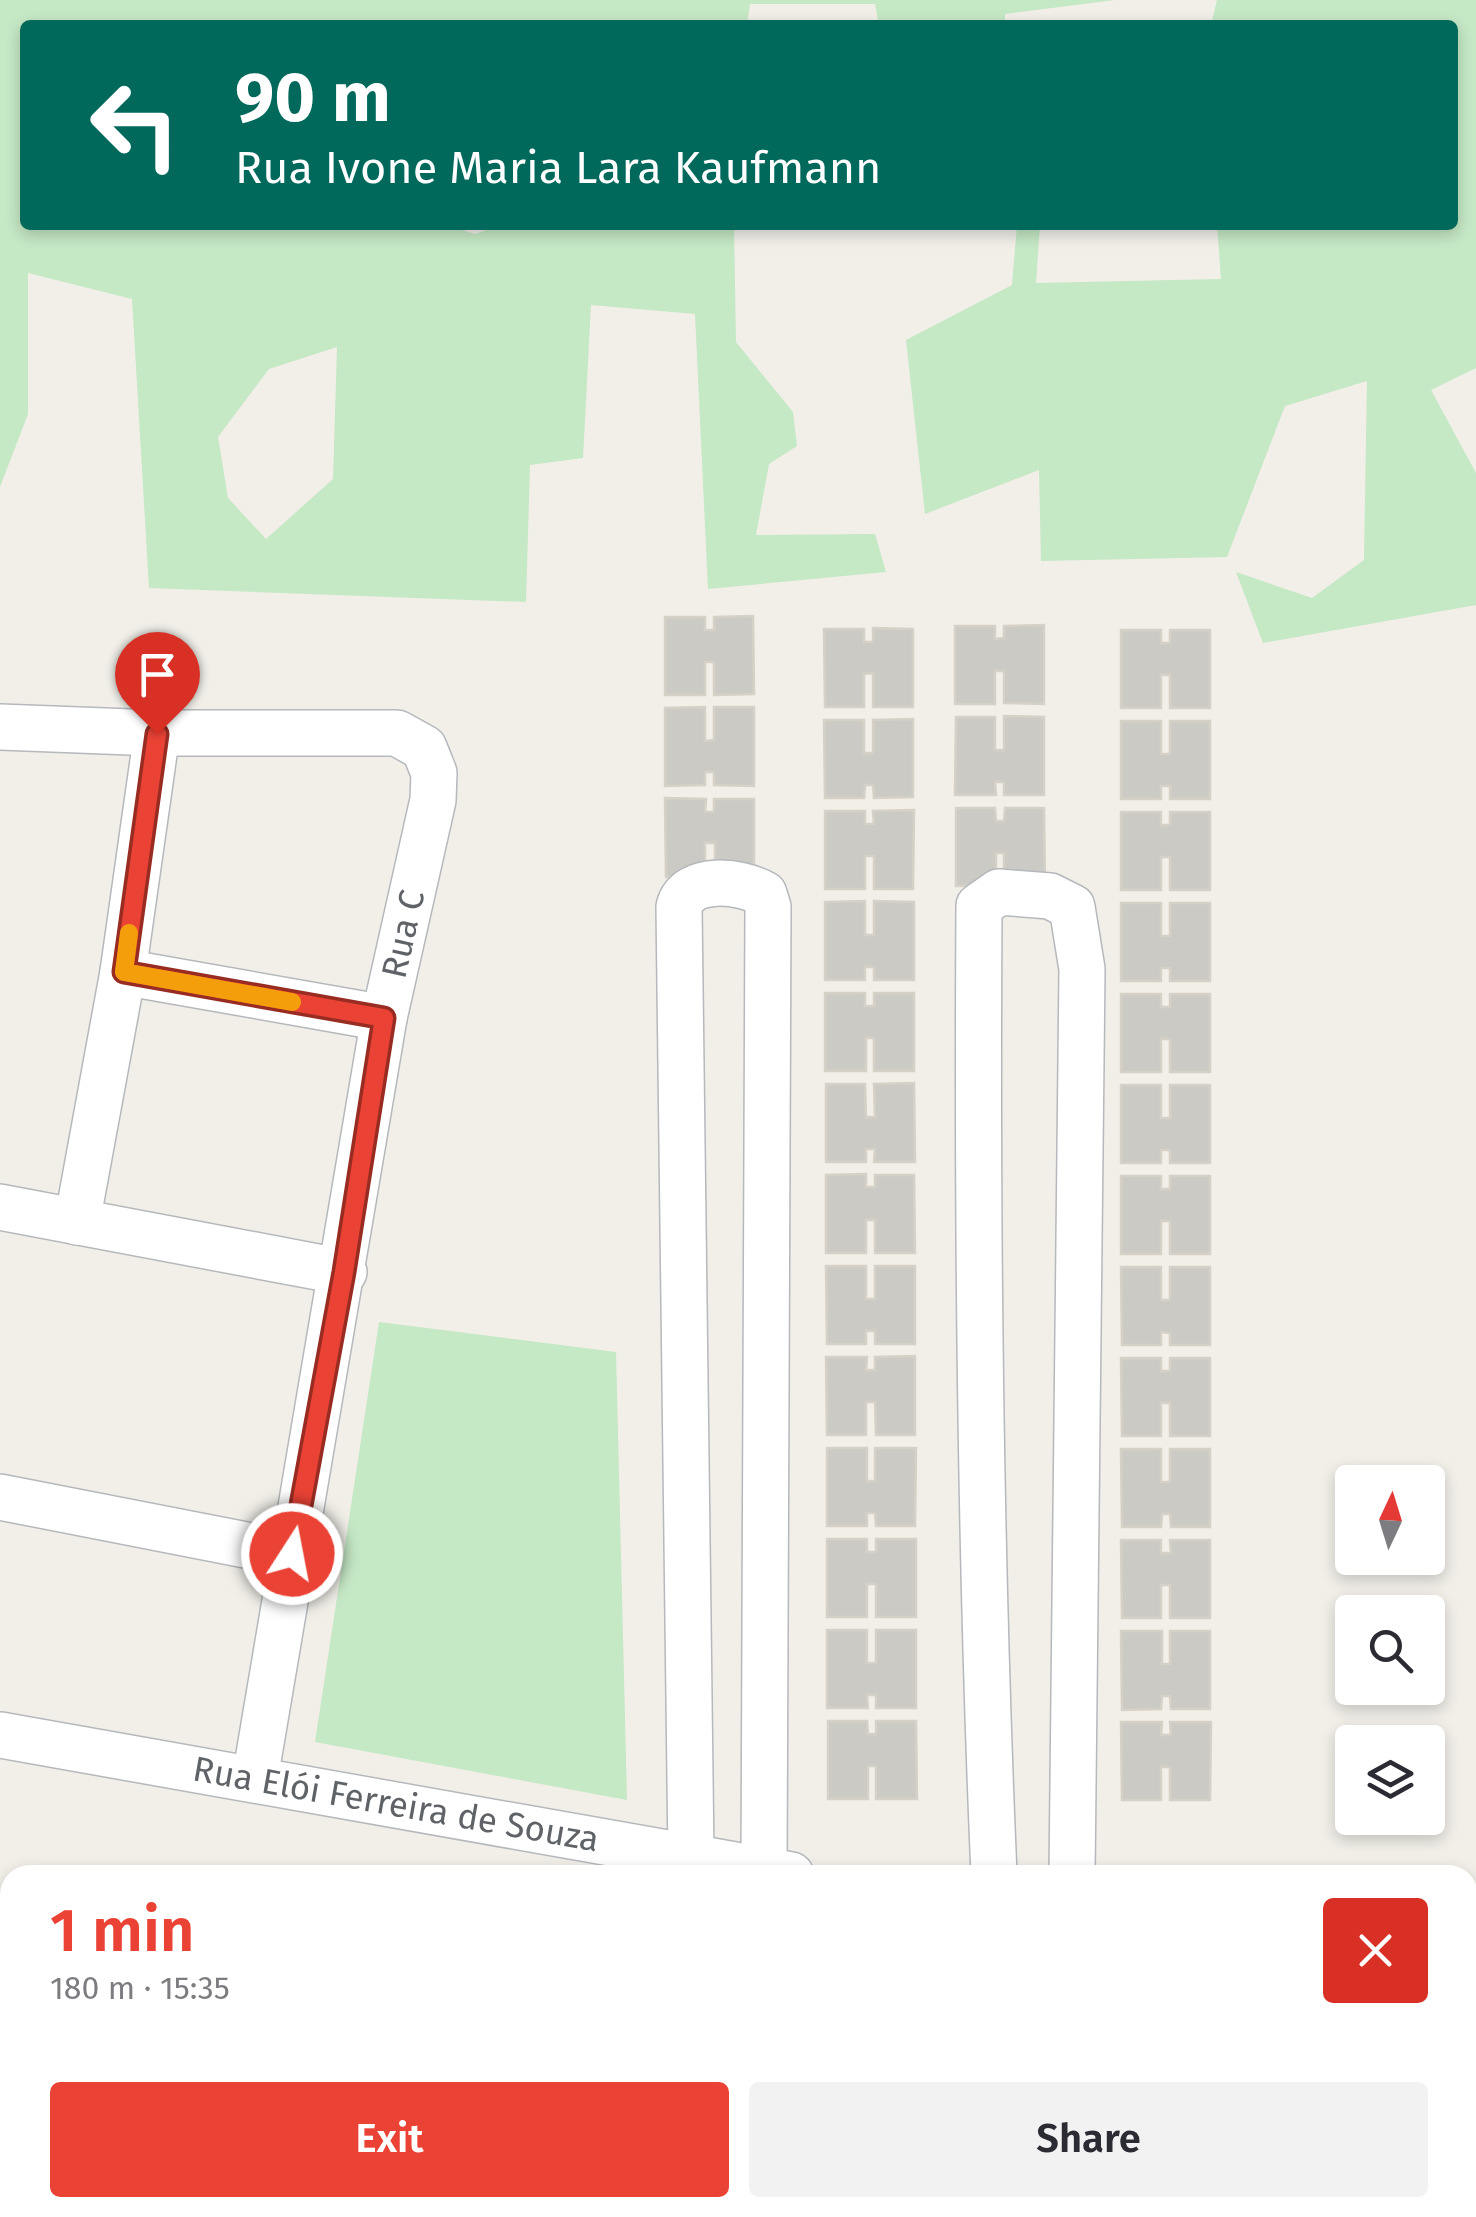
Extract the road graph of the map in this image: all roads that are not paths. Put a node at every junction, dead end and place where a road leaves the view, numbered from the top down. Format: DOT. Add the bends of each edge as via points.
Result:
graph roads {
  1 [pos="0,728"];
  2 [pos="157,734"];
  3 [pos="124,972"];
  4 [pos="384,1018"];
  5 [pos="0,1206"];
  6 [pos="77,1222"];
  7 [pos="344,1272"];
  8 [pos="0,1498"];
  9 [pos="292,1554"];
  10 [pos="0,1735"];
  11 [pos="256,1778"];
  12 [pos="690,1856"];
  13 [pos="737,1865"];
  14 [pos="778,1865"];
  15 [pos="993,1865"];
  16 [pos="1072,1865"];
  1 -- 2 [label="street"];
  2 -- 3 [label="street"];
  2 -- 4 [label="street, Rua C" via="397,733 424,748 434,773 433,800"];
  3 -- 4 [label="street"];
  3 -- 6 [label="street"];
  4 -- 7 [label="street, Rua C"];
  5 -- 6 [label="street"];
  6 -- 7 [label="street"];
  7 -- 9 [label="street, Rua C"];
  8 -- 9 [label="street"];
  9 -- 11 [label="street, Rua C"];
  10 -- 11 [label="street, Rua Elói Ferreira de Souza"];
  11 -- 12 [label="street, Rua Elói Ferreira de Souza"];
  12 -- 13 [label="street, Rua Elói Ferreira de Souza"];
  12 -- 14 [label="street" via="679,907 692,886 726,885 752,887 768,907"];
  15 -- 16 [label="street" via="982,1644 976,1254 979,906 999,892 1050,896 1072,907 1082,970"];
}
